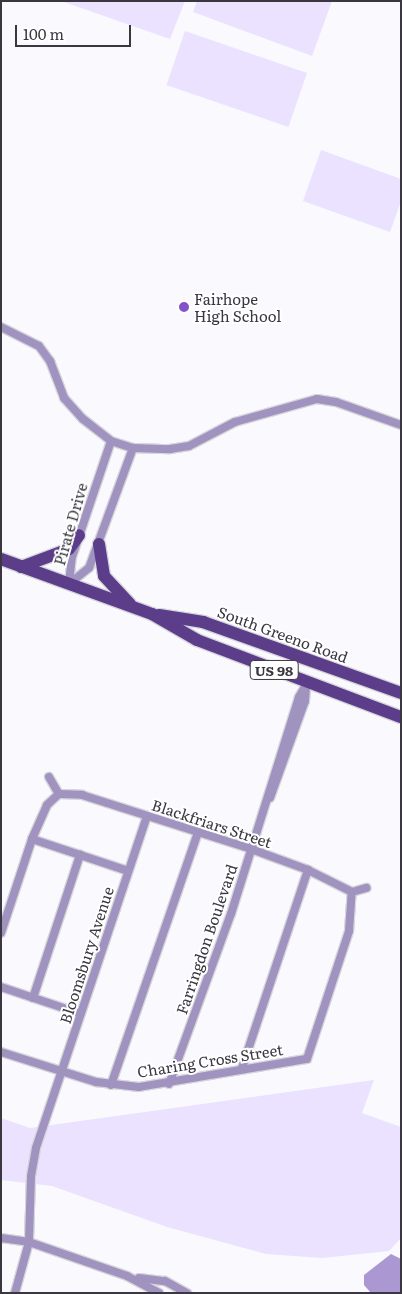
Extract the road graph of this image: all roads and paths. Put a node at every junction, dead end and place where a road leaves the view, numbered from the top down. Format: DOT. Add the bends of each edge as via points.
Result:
graph roads {
  1 [pos="1,327"];
  2 [pos="401,424"];
  3 [pos="111,441"];
  4 [pos="133,448"];
  5 [pos="79,535"];
  6 [pos="99,544"];
  7 [pos="1,559"];
  8 [pos="21,566"];
  9 [pos="69,584"];
  10 [pos="134,608"];
  11 [pos="152,614"];
  12 [pos="307,683"];
  13 [pos="401,693"];
  14 [pos="401,717"];
  15 [pos="49,777"];
  16 [pos="59,794"];
  17 [pos="147,816"];
  18 [pos="198,832"];
  19 [pos="32,839"];
  20 [pos="252,849"];
  21 [pos="80,856"];
  22 [pos="308,870"];
  23 [pos="128,871"];
  24 [pos="366,888"];
  25 [pos="352,892"];
  26 [pos="1,933"];
  27 [pos="1,988"];
  28 [pos="33,998"];
  29 [pos="81,1014"];
  30 [pos="1,1052"];
  31 [pos="242,1068"];
  32 [pos="61,1072"];
  33 [pos="169,1084"];
  34 [pos="111,1085"];
  35 [pos="1,1238"];
  36 [pos="30,1242"];
  37 [pos="126,1276"];
  38 [pos="15,1293"];
  39 [pos="159,1293"];
  40 [pos="187,1293"];
  1 -- 3 [label="street" via="39,346 50,361 64,398"];
  2 -- 4 [label="street" via="336,402 317,399 235,422 189,446"];
  3 -- 4 [label="street"];
  3 -- 5 [label="street, Pirate Drive"];
  4 -- 6 [label="street, Pirate Drive"];
  5 -- 8 [label="main road" via="69,549"];
  5 -- 9 [label="street, Pirate Drive"];
  6 -- 9 [label="street, Pirate Drive" via="89,568"];
  6 -- 10 [label="main road" via="104,576"];
  7 -- 8 [label="main road, South Greeno Road / US 98"];
  8 -- 9 [label="main road, South Greeno Road / US 98"];
  9 -- 10 [label="main road, South Greeno Road / US 98"];
  10 -- 11 [label="main road, South Greeno Road / US 98"];
  11 -- 12 [label="main road, South Greeno Road / US 98" via="197,640"];
  11 -- 13 [label="main road, South Greeno Road / US 98" via="203,622"];
  12 -- 14 [label="main road, South Greeno Road / US 98"];
  12 -- 20 [label="street, Farringdon Boulevard" via="305,701"];
  15 -- 16 [label="street"];
  16 -- 17 [label="street, Blackfriars Street" via="82,795"];
  16 -- 19 [label="street" via="47,805"];
  17 -- 18 [label="street, Blackfriars Street"];
  17 -- 23 [label="street, Bloomsbury Avenue"];
  18 -- 20 [label="street, Blackfriars Street"];
  18 -- 34 [label="street"];
  19 -- 21 [label="street"];
  19 -- 26 [label="street"];
  20 -- 22 [label="street, Blackfriars Street"];
  20 -- 33 [label="street, Farringdon Boulevard"];
  21 -- 23 [label="street"];
  21 -- 28 [label="street"];
  22 -- 25 [label="street, Blackfriars Street"];
  22 -- 31 [label="street"];
  23 -- 29 [label="street, Bloomsbury Avenue"];
  24 -- 25 [label="street"];
  25 -- 31 [label="street, Charing Cross Street" via="349,931 308,1059"];
  27 -- 28 [label="street"];
  28 -- 29 [label="street"];
  29 -- 32 [label="street, Bloomsbury Avenue"];
  30 -- 32 [label="street, Charing Cross Street"];
  31 -- 33 [label="street, Charing Cross Street"];
  32 -- 34 [label="street, Charing Cross Street"];
  32 -- 36 [label="street, Bloomsbury Avenue" via="32,1162"];
  33 -- 34 [label="street, Charing Cross Street"];
  35 -- 36 [label="street"];
  36 -- 37 [label="street"];
  36 -- 38 [label="street, Bloomsbury Avenue"];
  37 -- 39 [label="street"];
  37 -- 40 [label="street" via="166,1281"];
}
